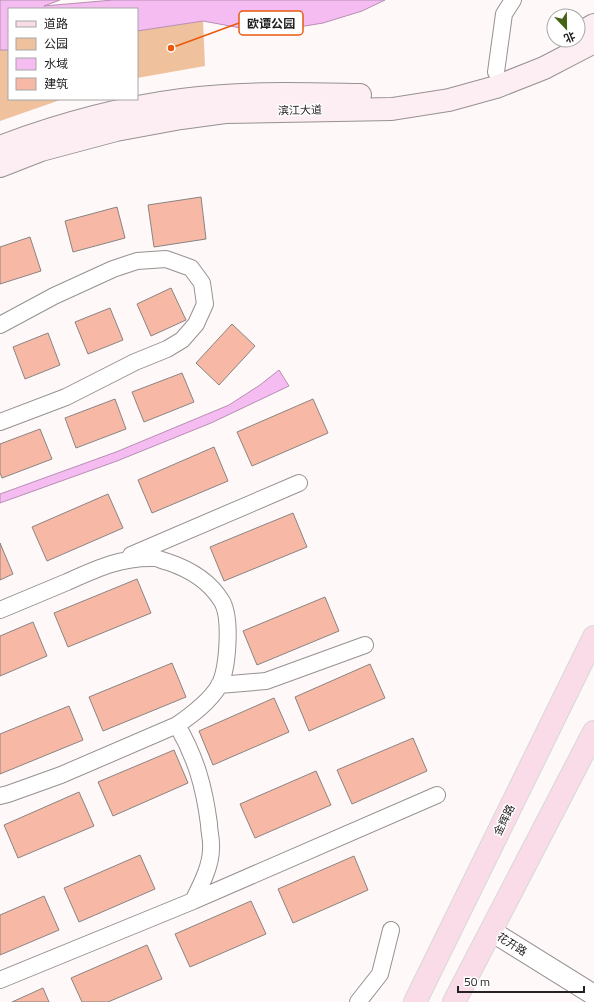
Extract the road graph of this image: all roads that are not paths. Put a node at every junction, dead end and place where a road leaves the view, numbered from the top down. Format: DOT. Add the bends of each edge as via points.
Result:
graph roads {
  1 [pos="513,0"];
  2 [pos="594,42"];
  3 [pos="554,48"];
  4 [pos="496,72"];
  5 [pos="0,147"];
  6 [pos="0,166"];
  7 [pos="0,324"];
  8 [pos="0,422"];
  9 [pos="299,484"];
  10 [pos="113,562"];
  11 [pos="0,610"];
  12 [pos="594,637"];
  13 [pos="365,645"];
  14 [pos="219,685"];
  15 [pos="177,725"];
  16 [pos="594,732"];
  17 [pos="437,795"];
  18 [pos="0,796"];
  19 [pos="194,901"];
  20 [pos="391,930"];
  21 [pos="491,932"];
  22 [pos="0,980"];
  23 [pos="594,995"];
  24 [pos="358,1002"];
  25 [pos="415,1002"];
  26 [pos="454,1002"];
  1 -- 4 [label="street" via="504,14"];
  2 -- 6 [label="main road, 滨江大道" via="544,68 496,87 449,100 392,109 225,112 188,117 116,130 41,150"];
  3 -- 4 [label="main road, 滨江大道"];
  4 -- 5 [label="main road, 滨江大道" via="451,87 397,95 285,94 182,100 115,112 35,134"];
  7 -- 8 [label="street" via="54,296 137,261 166,259 191,268 202,283 205,304 196,324 182,340 66,396"];
  9 -- 10 [label="street"];
  10 -- 11 [label="street"];
  10 -- 14 [label="street" via="155,558 183,567 206,582 222,600 228,640"];
  12 -- 25 [label="main road, 金辉路"];
  13 -- 14 [label="street" via="266,681"];
  14 -- 15 [label="street" via="206,702"];
  15 -- 18 [label="street" via="61,775"];
  15 -- 19 [label="street" via="189,745 199,773 212,849"];
  16 -- 21 [label="main road"];
  17 -- 19 [label="street"];
  19 -- 22 [label="street"];
  20 -- 24 [label="street" via="380,974"];
  21 -- 23 [label="street, 花开路"];
  21 -- 26 [label="main road"];
}
